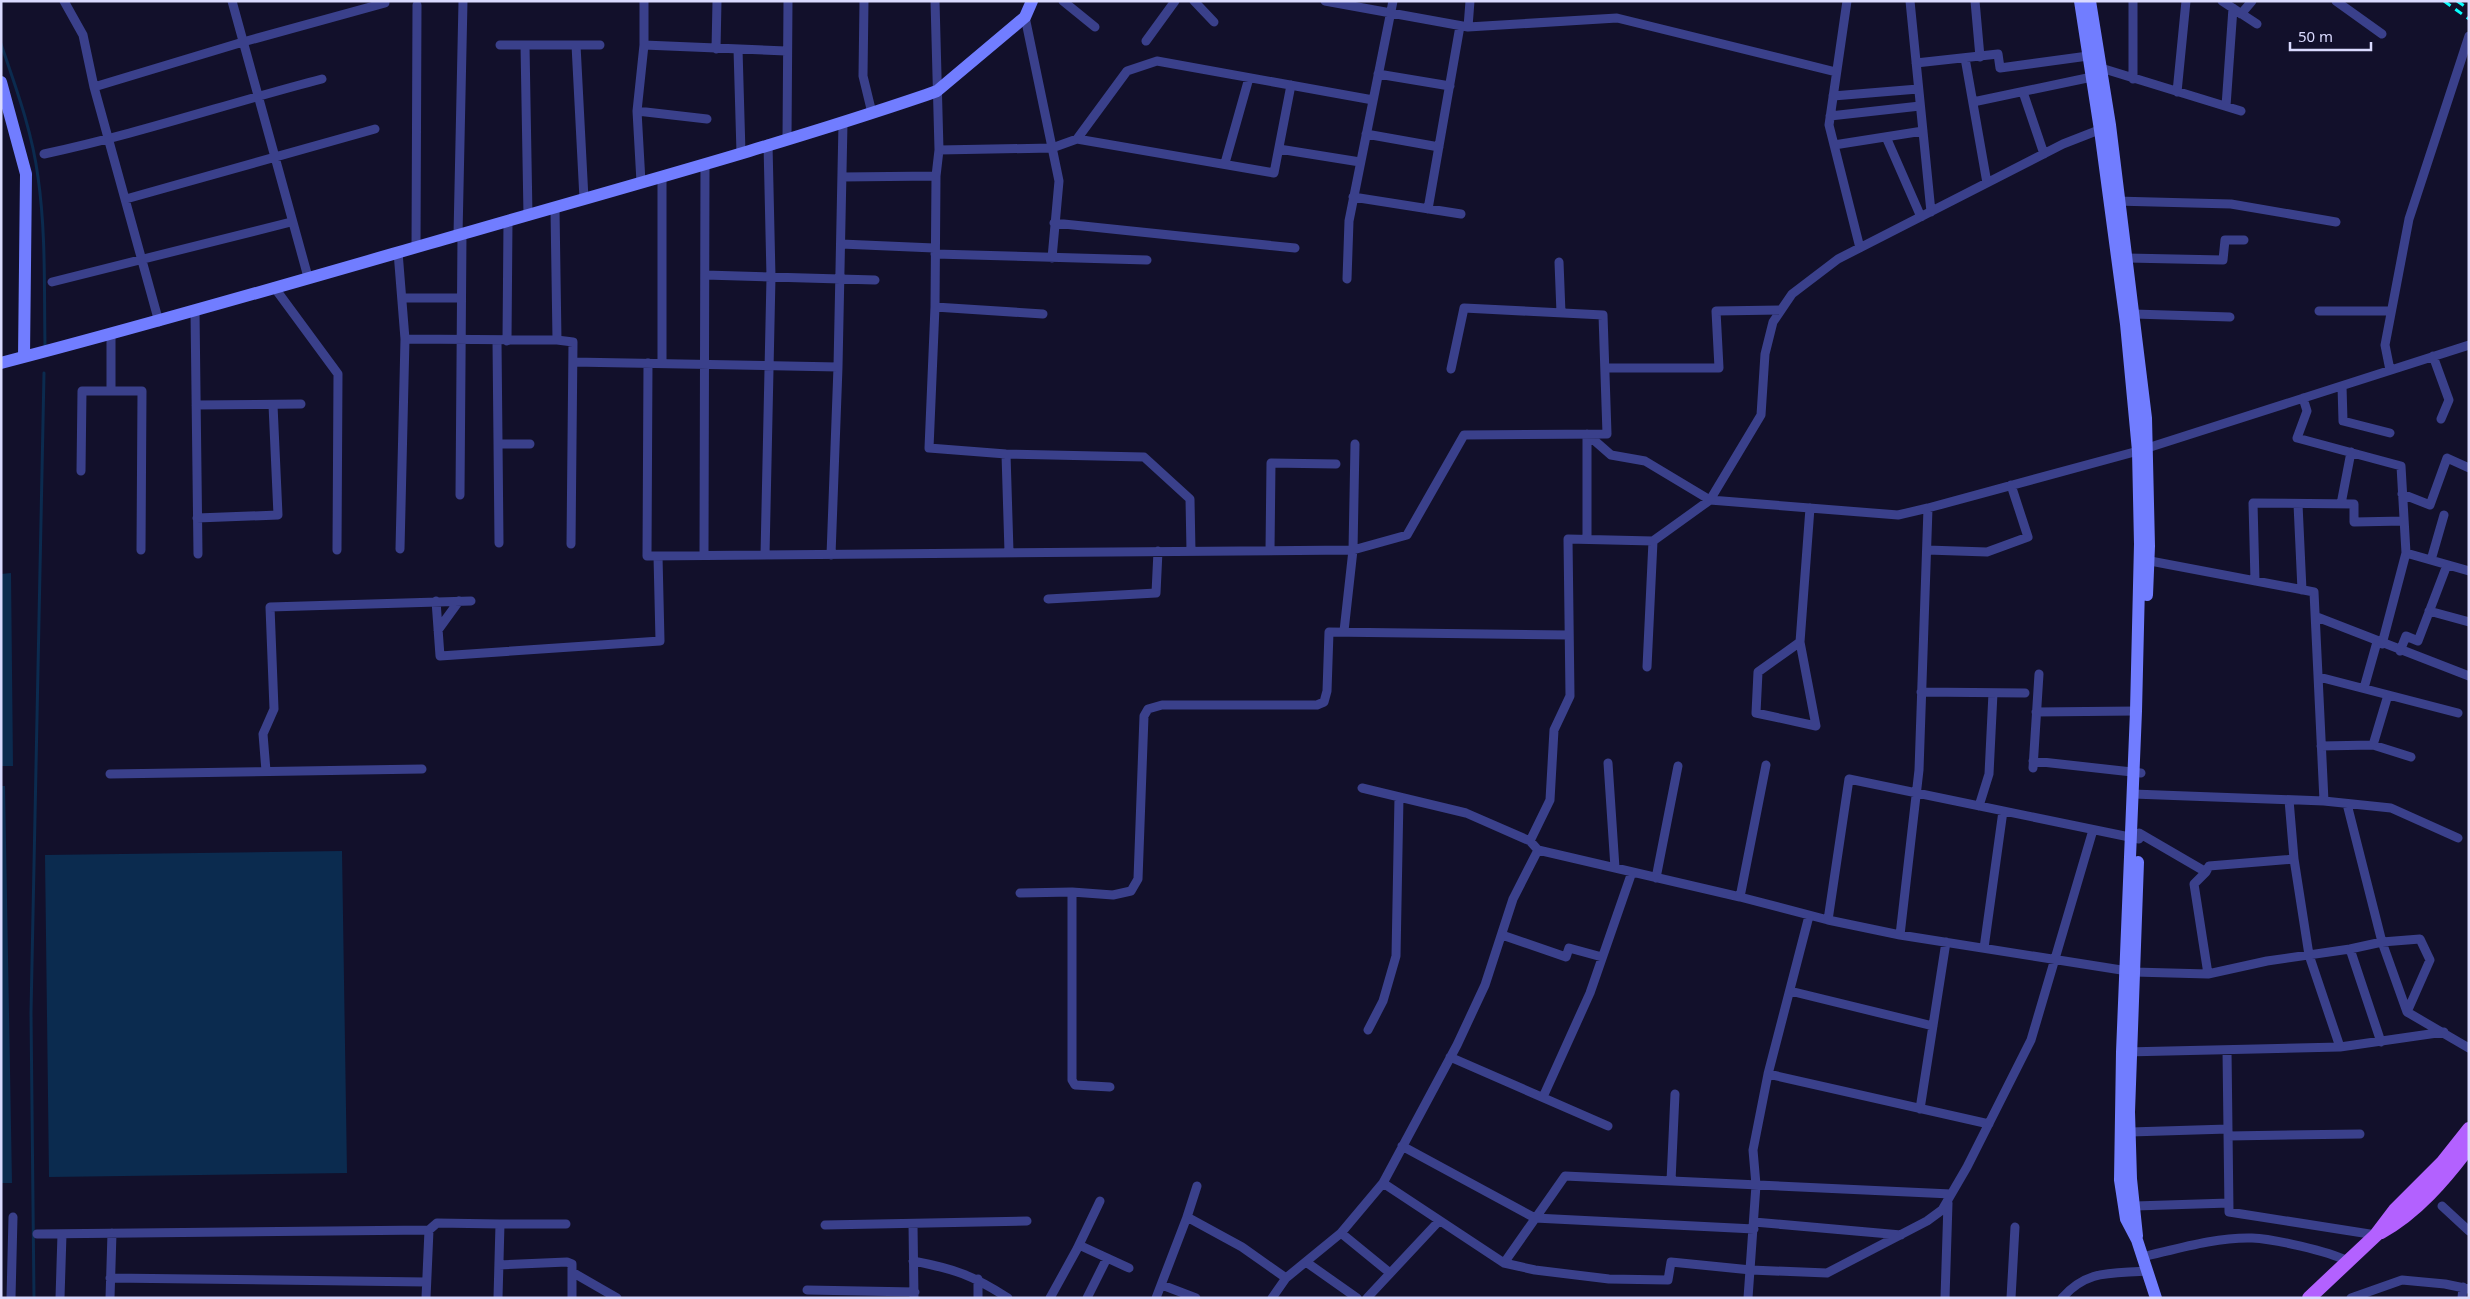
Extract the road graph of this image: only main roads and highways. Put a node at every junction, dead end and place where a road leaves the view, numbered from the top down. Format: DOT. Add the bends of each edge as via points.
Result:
graph roads {
  1 [pos="1032,1"];
  2 [pos="2080,1"];
  3 [pos="2090,1"];
  4 [pos="1,82"];
  5 [pos="2105,127"];
  6 [pos="2115,201"];
  7 [pos="24,357"];
  8 [pos="1,363"];
  9 [pos="2143,449"];
  10 [pos="2144,560"];
  11 [pos="2137,773"];
  12 [pos="2127,1052"];
  13 [pos="2469,1129"];
  14 [pos="2469,1147"];
  15 [pos="2376,1235"];
  16 [pos="2137,1240"];
  17 [pos="2156,1298"];
  18 [pos="2309,1298"];
  1 -- 7 [label="main road" via="1024,17 937,91 843,123 528,216 159,322"];
  2 -- 5 [label="main road" via="2092,77"];
  3 -- 5 [label="main road" via="2101,68"];
  4 -- 7 [label="main road" via="26,174"];
  5 -- 6 [label="main road"];
  6 -- 9 [label="main road" via="2126,324"];
  6 -- 9 [label="main road" via="2134,314"];
  7 -- 8 [label="main road"];
  9 -- 10 [label="main road"];
  10 -- 11 [label="main road"];
  10 -- 11 [label="main road" via="2136,711"];
  11 -- 12 [label="main road"];
  12 -- 16 [label="main road" via="2131,1179"];
  12 -- 16 [label="main road" via="2120,1180 2126,1219"];
  13 -- 15 [label="main road" via="2442,1163 2394,1210"];
  14 -- 15 [label="main road" via="2452,1170 2401,1221"];
  15 -- 18 [label="main road"];
  16 -- 17 [label="main road"];
}
